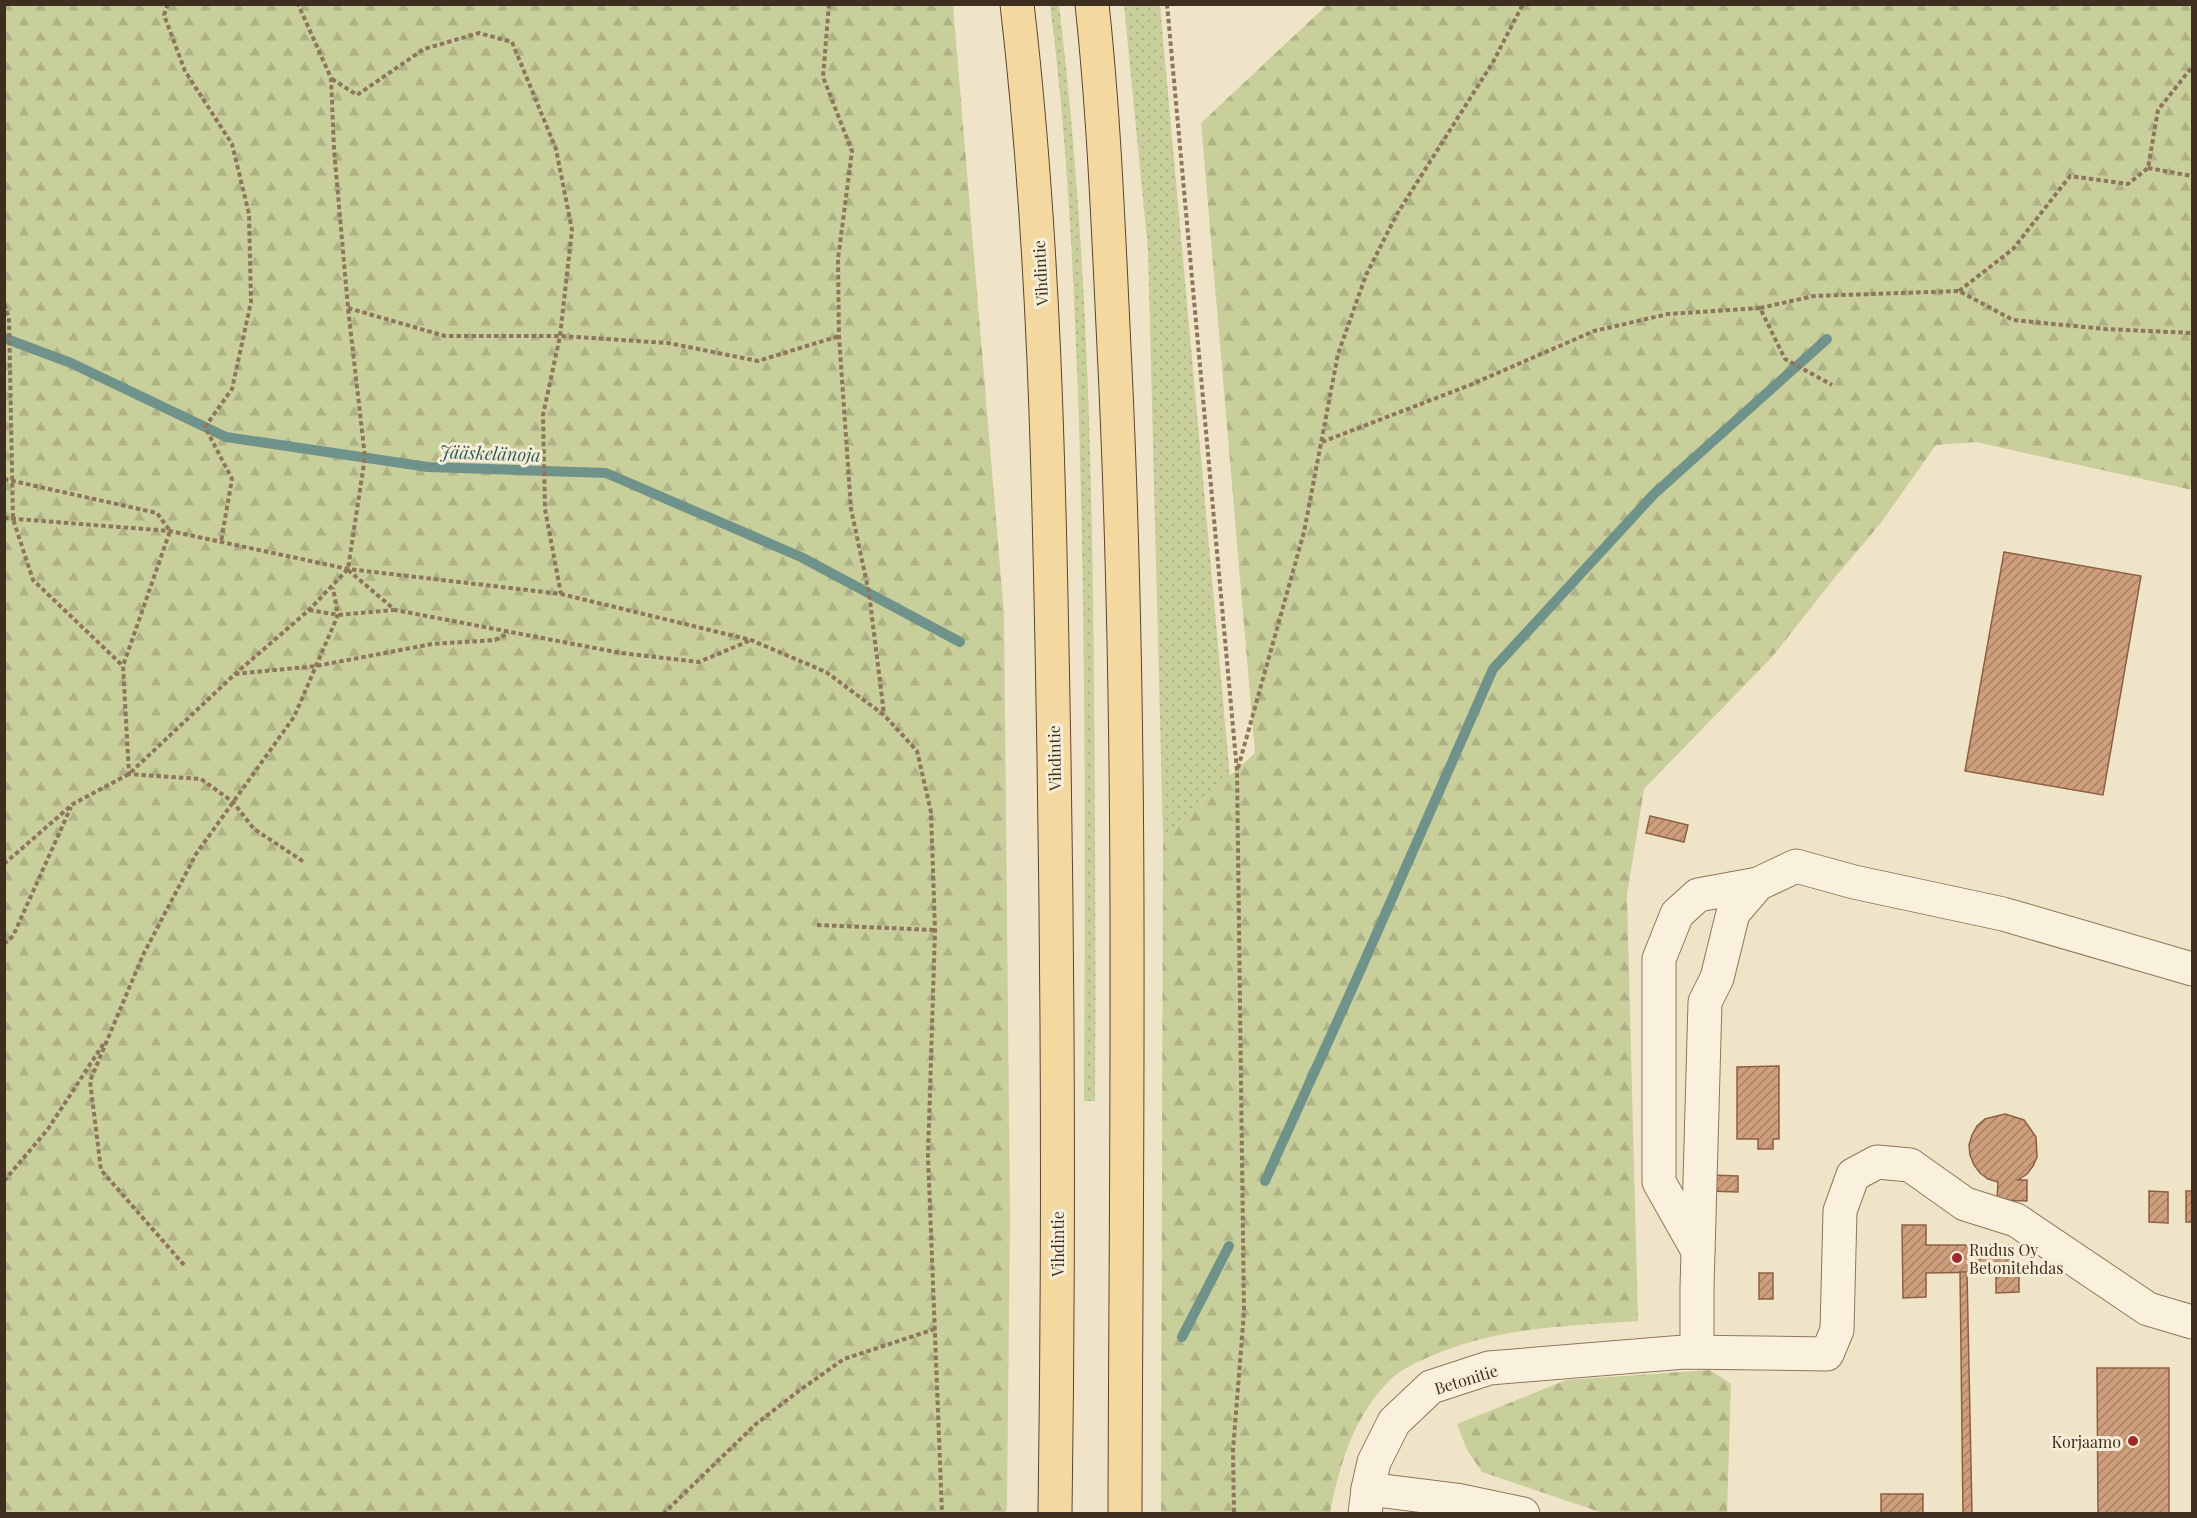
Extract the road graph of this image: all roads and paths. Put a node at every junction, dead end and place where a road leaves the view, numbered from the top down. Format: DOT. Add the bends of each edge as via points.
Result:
graph roads {
  1 [pos="168,4"];
  2 [pos="298,4"];
  3 [pos="829,4"];
  4 [pos="1017,4"];
  5 [pos="1092,4"];
  6 [pos="1167,4"];
  7 [pos="1523,4"];
  8 [pos="2193,67"];
  9 [pos="331,78"];
  10 [pos="2148,168"];
  11 [pos="2193,176"];
  12 [pos="1959,291"];
  13 [pos="4,304"];
  14 [pos="348,308"];
  15 [pos="1760,308"];
  16 [pos="2193,333"];
  17 [pos="560,336"];
  18 [pos="840,336"];
  19 [pos="1832,385"];
  20 [pos="1322,442"];
  21 [pos="4,479"];
  22 [pos="12,480"];
  23 [pos="4,518"];
  24 [pos="13,519"];
  25 [pos="170,531"];
  26 [pos="221,542"];
  27 [pos="348,569"];
  28 [pos="333,587"];
  29 [pos="561,594"];
  30 [pos="309,610"];
  31 [pos="395,610"];
  32 [pos="338,615"];
  33 [pos="509,633"];
  34 [pos="752,640"];
  35 [pos="123,666"];
  36 [pos="316,666"];
  37 [pos="235,674"];
  38 [pos="884,715"];
  39 [pos="1237,771"];
  40 [pos="129,774"];
  41 [pos="233,802"];
  42 [pos="73,804"];
  43 [pos="304,862"];
  44 [pos="4,864"];
  45 [pos="1758,884"];
  46 [pos="818,925"];
  47 [pos="935,930"];
  48 [pos="4,944"];
  49 [pos="2193,969"];
  50 [pos="109,1035"];
  51 [pos="4,1181"];
  52 [pos="1698,1251"];
  53 [pos="184,1265"];
  54 [pos="2193,1322"];
  55 [pos="935,1329"];
  56 [pos="1690,1352"];
  57 [pos="1366,1501"];
  58 [pos="663,1514"];
  59 [pos="942,1514"];
  60 [pos="1055,1514"];
  61 [pos="1125,1514"];
  62 [pos="1234,1514"];
  63 [pos="1523,1514"];
  1 -- 26 [label="path" via="164,15 185,71 232,144 249,214 251,302 232,389 206,427 232,479"];
  2 -- 9 [label="path"];
  3 -- 18 [label="path" via="823,77 852,151 838,259"];
  4 -- 60 [label="main road, Vihdintie" via="1040,269 1050,508 1057,912"];
  5 -- 61 [label="main road" via="1121,504 1129,924"];
  6 -- 39 [label="path"];
  7 -- 20 [label="path" via="1493,62 1397,214 1366,275 1338,354"];
  8 -- 10 [label="path" via="2158,110"];
  9 -- 14 [label="path"];
  9 -- 17 [label="path" via="357,95 424,49 479,33 512,42 556,148 572,230"];
  10 -- 11 [label="path"];
  10 -- 12 [label="path" via="2128,184 2070,176 2013,249"];
  12 -- 15 [label="path" via="1814,296"];
  12 -- 16 [label="path" via="2013,320"];
  13 -- 22 [label="path" via="9,318"];
  14 -- 17 [label="path" via="445,336"];
  14 -- 27 [label="path" via="365,457"];
  15 -- 19 [label="path" via="1785,359"];
  15 -- 20 [label="path" via="1668,314 1594,331 1470,385"];
  17 -- 18 [label="path" via="668,343 758,361"];
  17 -- 29 [label="path" via="543,415 545,509"];
  18 -- 38 [label="path" via="851,509 869,593"];
  20 -- 39 [label="path" via="1304,532"];
  21 -- 22 [label="path"];
  22 -- 24 [label="path"];
  22 -- 25 [label="path" via="157,513"];
  23 -- 24 [label="path"];
  24 -- 25 [label="path"];
  24 -- 35 [label="path" via="33,580"];
  25 -- 26 [label="path"];
  25 -- 35 [label="path"];
  26 -- 27 [label="path"];
  27 -- 28 [label="path"];
  27 -- 29 [label="path"];
  27 -- 31 [label="path"];
  28 -- 30 [label="path"];
  28 -- 32 [label="path"];
  29 -- 34 [label="path"];
  30 -- 32 [label="path"];
  30 -- 37 [label="path"];
  31 -- 32 [label="path"];
  31 -- 33 [label="path"];
  32 -- 36 [label="path"];
  33 -- 34 [label="path" via="699,662"];
  33 -- 36 [label="path" via="495,640 432,644"];
  34 -- 38 [label="path" via="826,672"];
  35 -- 40 [label="path"];
  36 -- 37 [label="path"];
  36 -- 41 [label="path" via="294,717"];
  37 -- 40 [label="path"];
  38 -- 47 [label="path" via="917,752 931,812"];
  39 -- 62 [label="path" via="1245,1312 1233,1450"];
  40 -- 41 [label="path" via="201,779"];
  40 -- 42 [label="path"];
  41 -- 43 [label="path" via="254,829"];
  41 -- 50 [label="path" via="196,854 164,914"];
  42 -- 44 [label="path"];
  42 -- 48 [label="path" via="13,936"];
  45 -- 49 [label="street" via="1796,866 2003,914"];
  45 -- 52 [label="street" via="1733,912 1717,978 1705,1002"];
  45 -- 52 [label="street" via="1698,895 1677,914 1659,958 1659,1182"];
  46 -- 47 [label="path"];
  47 -- 55 [label="path" via="928,1156"];
  50 -- 51 [label="path" via="48,1129"];
  50 -- 53 [label="path" via="90,1081 101,1170"];
  52 -- 56 [label="street"];
  54 -- 56 [label="street, Betonitie" via="2148,1309 2016,1220 1965,1204 1910,1165 1877,1162 1853,1175 1840,1211 1837,1330 1827,1354"];
  55 -- 58 [label="path" via="844,1359 756,1424"];
  55 -- 59 [label="path"];
  56 -- 57 [label="street, Betonitie" via="1489,1368 1431,1387 1394,1422 1374,1462"];
  57 -- 63 [label="street" via="1456,1500"];
}
